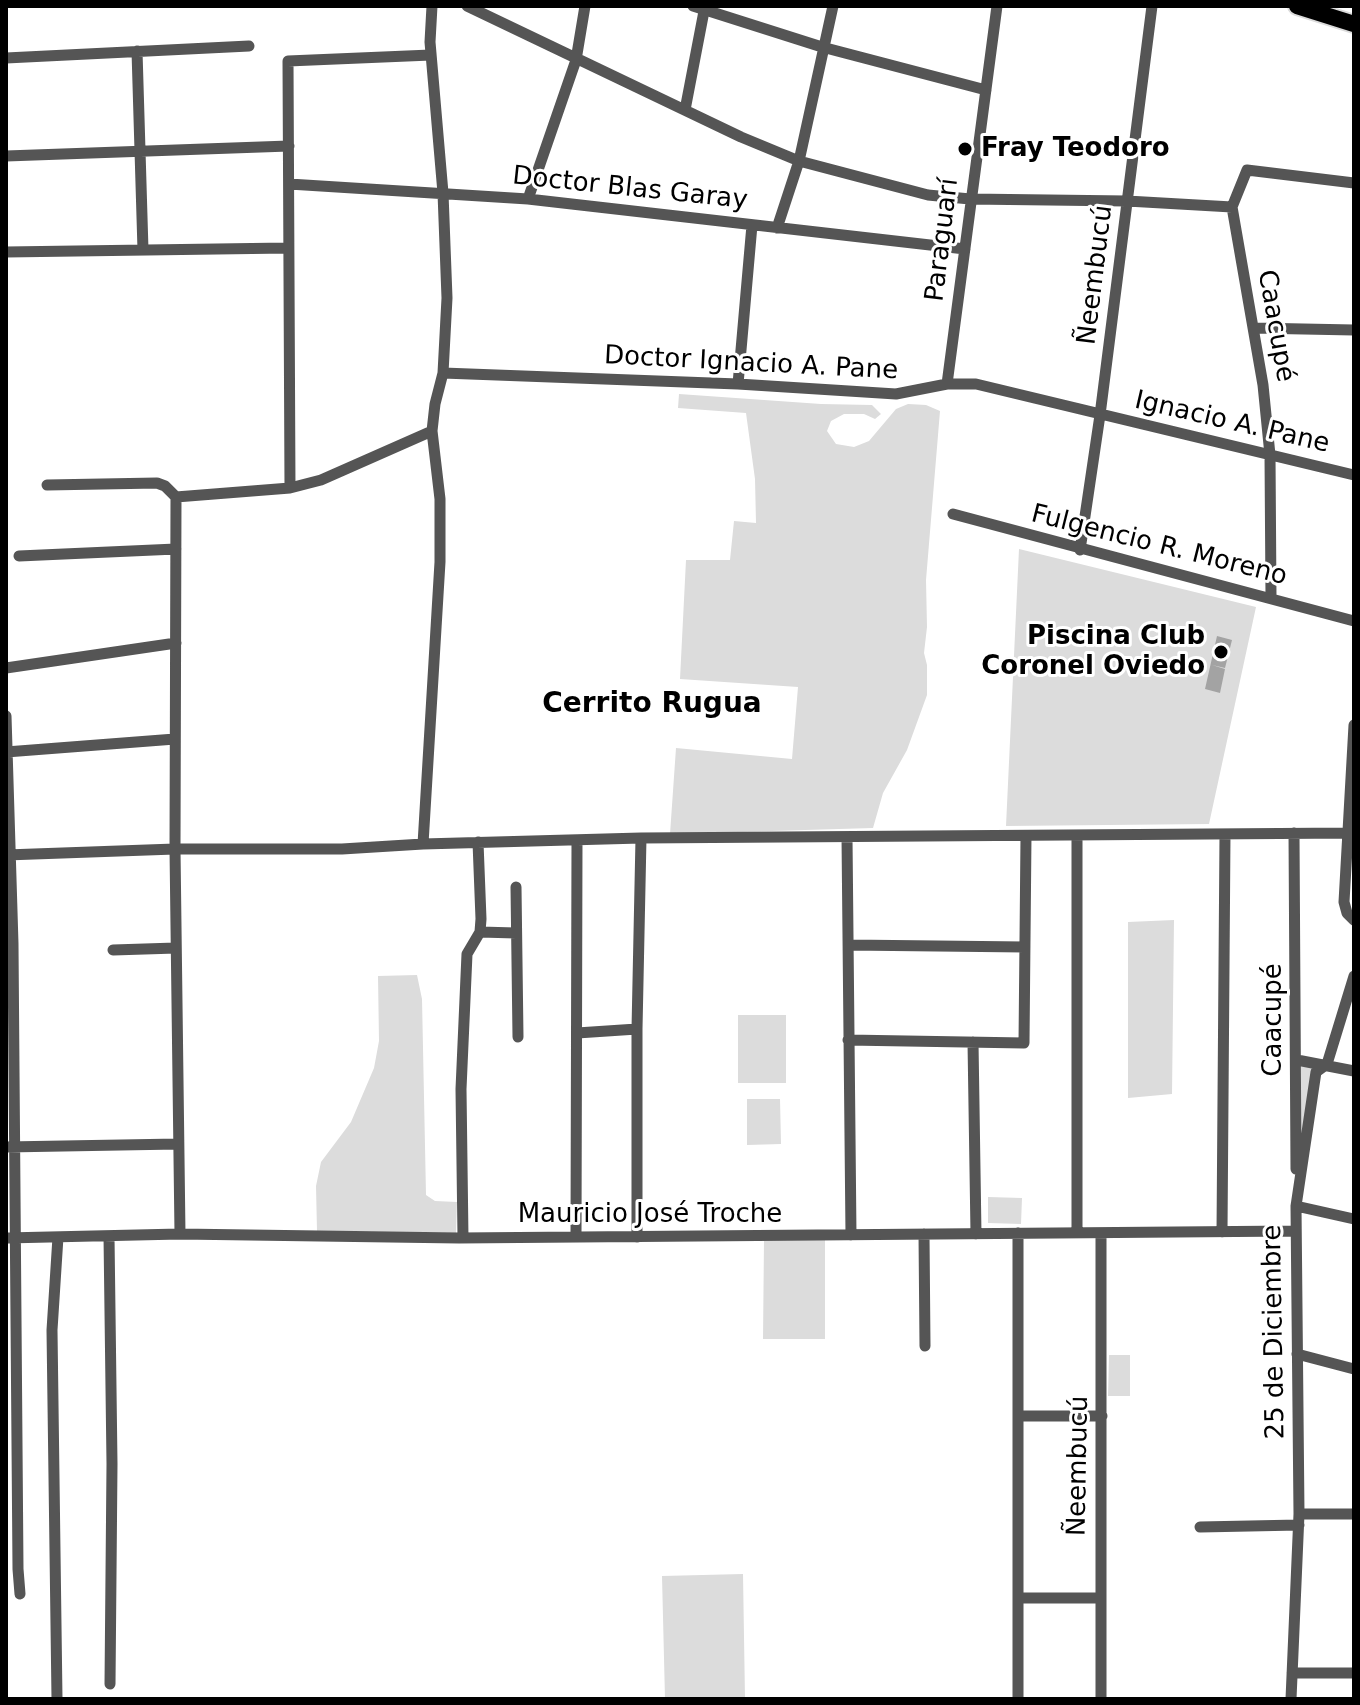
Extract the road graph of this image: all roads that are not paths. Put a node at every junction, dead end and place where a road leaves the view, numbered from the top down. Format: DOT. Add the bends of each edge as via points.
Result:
graph roads {
  1 [pos="432,6"];
  2 [pos="467,6"];
  3 [pos="585,6"];
  4 [pos="833,6"];
  5 [pos="997,6"];
  6 [pos="1152,6"];
  7 [pos="1297,6"];
  8 [pos="701,7"];
  9 [pos="1354,24"];
  10 [pos="249,46"];
  11 [pos="822,47"];
  12 [pos="137,51"];
  13 [pos="431,55"];
  14 [pos="6,58"];
  15 [pos="576,60"];
  16 [pos="986,90"];
  17 [pos="685,110"];
  18 [pos="289,146"];
  19 [pos="140,151"];
  20 [pos="6,156"];
  21 [pos="799,161"];
  22 [pos="1354,183"];
  23 [pos="289,184"];
  24 [pos="443,193"];
  25 [pos="528,199"];
  26 [pos="970,199"];
  27 [pos="1127,201"];
  28 [pos="1232,207"];
  29 [pos="752,225"];
  30 [pos="777,228"];
  31 [pos="287,248"];
  32 [pos="965,249"];
  33 [pos="143,250"];
  34 [pos="6,252"];
  35 [pos="1253,328"];
  36 [pos="1354,330"];
  37 [pos="443,373"];
  38 [pos="738,384"];
  39 [pos="947,384"];
  40 [pos="1100,415"];
  41 [pos="432,431"];
  42 [pos="1270,455"];
  43 [pos="1354,475"];
  44 [pos="47,485"];
  45 [pos="290,488"];
  46 [pos="176,497"];
  47 [pos="953,514"];
  48 [pos="176,549"];
  49 [pos="1080,550"];
  50 [pos="19,556"];
  51 [pos="1271,597"];
  52 [pos="1354,621"];
  53 [pos="176,643"];
  54 [pos="6,668"];
  55 [pos="6,716"];
  56 [pos="1354,725"];
  57 [pos="175,739"];
  58 [pos="6,752"];
  59 [pos="1353,776"];
  60 [pos="1294,833"];
  61 [pos="1350,833"];
  62 [pos="1225,834"];
  63 [pos="1026,836"];
  64 [pos="1077,836"];
  65 [pos="847,837"];
  66 [pos="641,838"];
  67 [pos="577,840"];
  68 [pos="478,842"];
  69 [pos="423,844"];
  70 [pos="175,849"];
  71 [pos="8,855"];
  72 [pos="516,887"];
  73 [pos="1354,920"];
  74 [pos="480,932"];
  75 [pos="516,933"];
  76 [pos="849,945"];
  77 [pos="1025,947"];
  78 [pos="176,948"];
  79 [pos="113,950"];
  80 [pos="1354,976"];
  81 [pos="637,1029"];
  82 [pos="577,1033"];
  83 [pos="518,1037"];
  84 [pos="848,1040"];
  85 [pos="973,1042"];
  86 [pos="1297,1060"];
  87 [pos="1327,1064"];
  88 [pos="1354,1071"];
  89 [pos="178,1144"];
  90 [pos="10,1147"];
  91 [pos="1296,1206"];
  92 [pos="1354,1219"];
  93 [pos="1295,1231"];
  94 [pos="1222,1232"];
  95 [pos="1018,1233"];
  96 [pos="1077,1233"];
  97 [pos="1101,1233"];
  98 [pos="180,1234"];
  99 [pos="924,1234"];
  100 [pos="976,1234"];
  101 [pos="851,1235"];
  102 [pos="109,1236"];
  103 [pos="58,1237"];
  104 [pos="576,1237"];
  105 [pos="637,1237"];
  106 [pos="11,1238"];
  107 [pos="463,1238"];
  108 [pos="925,1346"];
  109 [pos="1297,1354"];
  110 [pos="1354,1369"];
  111 [pos="1018,1416"];
  112 [pos="1102,1416"];
  113 [pos="1354,1514"];
  114 [pos="1299,1519"];
  115 [pos="12,1524"];
  116 [pos="1200,1527"];
  117 [pos="20,1594"];
  118 [pos="1018,1598"];
  119 [pos="1100,1598"];
  120 [pos="1292,1673"];
  121 [pos="1354,1673"];
  122 [pos="110,1684"];
  123 [pos="57,1699"];
  124 [pos="1018,1699"];
  125 [pos="1101,1699"];
  126 [pos="1291,1699"];
  1 -- 13 [label="street"];
  2 -- 15 [label="street"];
  3 -- 15 [label="street"];
  4 -- 11 [label="street"];
  5 -- 16 [label="street, Paraguarí"];
  6 -- 27 [label="street, Ñeembucú"];
  7 -- 9 [label="highway"];
  8 -- 11 [label="street"];
  8 -- 17 [label="street"];
  10 -- 12 [label="street"];
  11 -- 16 [label="street"];
  11 -- 21 [label="street"];
  12 -- 14 [label="street"];
  12 -- 19 [label="street"];
  13 -- 18 [label="street" via="288,61"];
  13 -- 24 [label="street"];
  15 -- 17 [label="street"];
  15 -- 25 [label="street"];
  16 -- 26 [label="street, Paraguarí"];
  17 -- 21 [label="street"];
  18 -- 19 [label="street"];
  18 -- 23 [label="street"];
  19 -- 20 [label="street"];
  19 -- 33 [label="street"];
  21 -- 26 [label="street" via="928,195"];
  21 -- 30 [label="street"];
  22 -- 28 [label="street" via="1247,170"];
  23 -- 24 [label="street, Doctor Blas Garay"];
  23 -- 31 [label="street"];
  24 -- 25 [label="street, Doctor Blas Garay"];
  24 -- 37 [label="street"];
  25 -- 29 [label="street, Doctor Blas Garay"];
  26 -- 27 [label="street"];
  26 -- 32 [label="street, Paraguarí"];
  27 -- 28 [label="street"];
  27 -- 40 [label="street, Ñeembucú"];
  28 -- 35 [label="street, Caacupé"];
  29 -- 30 [label="street, Doctor Blas Garay"];
  29 -- 38 [label="street"];
  30 -- 32 [label="street, Doctor Blas Garay"];
  31 -- 33 [label="street"];
  31 -- 45 [label="street"];
  32 -- 39 [label="street, Paraguarí"];
  33 -- 34 [label="street"];
  35 -- 36 [label="street"];
  35 -- 42 [label="street, Caacupé"];
  37 -- 38 [label="street, Doctor Ignacio A. Pane"];
  37 -- 41 [label="street"];
  38 -- 39 [label="street, Doctor Ignacio A. Pane" via="896,394"];
  39 -- 40 [label="street, Doctor Ignacio A. Pane" via="976,384"];
  40 -- 42 [label="street, Ignacio A. Pane"];
  40 -- 49 [label="street, Ñeembucú"];
  41 -- 45 [label="street" via="321,480"];
  41 -- 69 [label="street" via="440,562"];
  42 -- 43 [label="street, Ignacio A. Pane"];
  42 -- 51 [label="street, Caacupé"];
  44 -- 46 [label="street" via="157,483"];
  45 -- 46 [label="street"];
  46 -- 48 [label="street"];
  47 -- 49 [label="street, Fulgencio R. Moreno"];
  48 -- 50 [label="street"];
  48 -- 53 [label="street"];
  49 -- 51 [label="street, Fulgencio R. Moreno"];
  51 -- 52 [label="street, Fulgencio R. Moreno"];
  53 -- 54 [label="street"];
  53 -- 57 [label="street"];
  55 -- 58 [label="street"];
  56 -- 59 [label="street"];
  57 -- 58 [label="street"];
  57 -- 70 [label="street"];
  58 -- 71 [label="street"];
  59 -- 61 [label="street"];
  60 -- 61 [label="street"];
  60 -- 62 [label="street"];
  60 -- 86 [label="street, Caacupé"];
  61 -- 73 [label="street" via="1344,902"];
  62 -- 64 [label="street"];
  62 -- 94 [label="street"];
  63 -- 64 [label="street"];
  63 -- 65 [label="street"];
  63 -- 77 [label="street"];
  64 -- 96 [label="street"];
  65 -- 66 [label="street"];
  65 -- 76 [label="street"];
  66 -- 67 [label="street"];
  66 -- 81 [label="street"];
  67 -- 68 [label="street"];
  67 -- 82 [label="street"];
  68 -- 69 [label="street"];
  68 -- 74 [label="street"];
  69 -- 70 [label="street"];
  70 -- 71 [label="street"];
  70 -- 78 [label="street"];
  71 -- 90 [label="street"];
  72 -- 75 [label="street"];
  74 -- 75 [label="street"];
  74 -- 107 [label="street" via="467,954 461,1089"];
  75 -- 83 [label="street"];
  76 -- 77 [label="street"];
  76 -- 84 [label="street"];
  77 -- 85 [label="street" via="1024,1043"];
  78 -- 79 [label="street"];
  78 -- 89 [label="street"];
  80 -- 87 [label="street, 25 de Diciembre"];
  81 -- 82 [label="street"];
  81 -- 105 [label="street"];
  82 -- 104 [label="street"];
  84 -- 85 [label="street"];
  84 -- 101 [label="street"];
  85 -- 100 [label="street"];
  86 -- 87 [label="street"];
  86 -- 91 [label="street, Caacupé"];
  87 -- 88 [label="street"];
  87 -- 91 [label="street, 25 de Diciembre" via="1316,1072"];
  89 -- 90 [label="street"];
  89 -- 98 [label="street"];
  90 -- 106 [label="street"];
  91 -- 92 [label="street"];
  91 -- 93 [label="street, 25 de Diciembre"];
  93 -- 94 [label="street, Mauricio José Troche"];
  93 -- 109 [label="street, 25 de Diciembre"];
  94 -- 97 [label="street, Mauricio José Troche"];
  95 -- 96 [label="street, Mauricio José Troche"];
  95 -- 100 [label="street, Mauricio José Troche"];
  95 -- 111 [label="street"];
  96 -- 97 [label="street, Mauricio José Troche"];
  97 -- 112 [label="street, Ñeembucú"];
  98 -- 102 [label="street, Mauricio José Troche"];
  98 -- 107 [label="street, Mauricio José Troche"];
  99 -- 100 [label="street, Mauricio José Troche"];
  99 -- 101 [label="street, Mauricio José Troche"];
  99 -- 108 [label="street"];
  101 -- 105 [label="street, Mauricio José Troche"];
  102 -- 103 [label="street, Mauricio José Troche"];
  102 -- 122 [label="street"];
  103 -- 106 [label="street, Mauricio José Troche"];
  103 -- 123 [label="street" via="52,1330"];
  104 -- 105 [label="street, Mauricio José Troche"];
  104 -- 107 [label="street, Mauricio José Troche"];
  106 -- 115 [label="street"];
  109 -- 110 [label="street"];
  109 -- 114 [label="street, 25 de Diciembre"];
  111 -- 112 [label="street"];
  111 -- 118 [label="street"];
  112 -- 119 [label="street, Ñeembucú"];
  113 -- 114 [label="street"];
  114 -- 116 [label="street"];
  114 -- 120 [label="street, 25 de Diciembre"];
  115 -- 117 [label="street"];
  118 -- 119 [label="street"];
  118 -- 124 [label="street"];
  119 -- 125 [label="street, Ñeembucú"];
  120 -- 121 [label="street"];
  120 -- 126 [label="street, 25 de Diciembre"];
}
